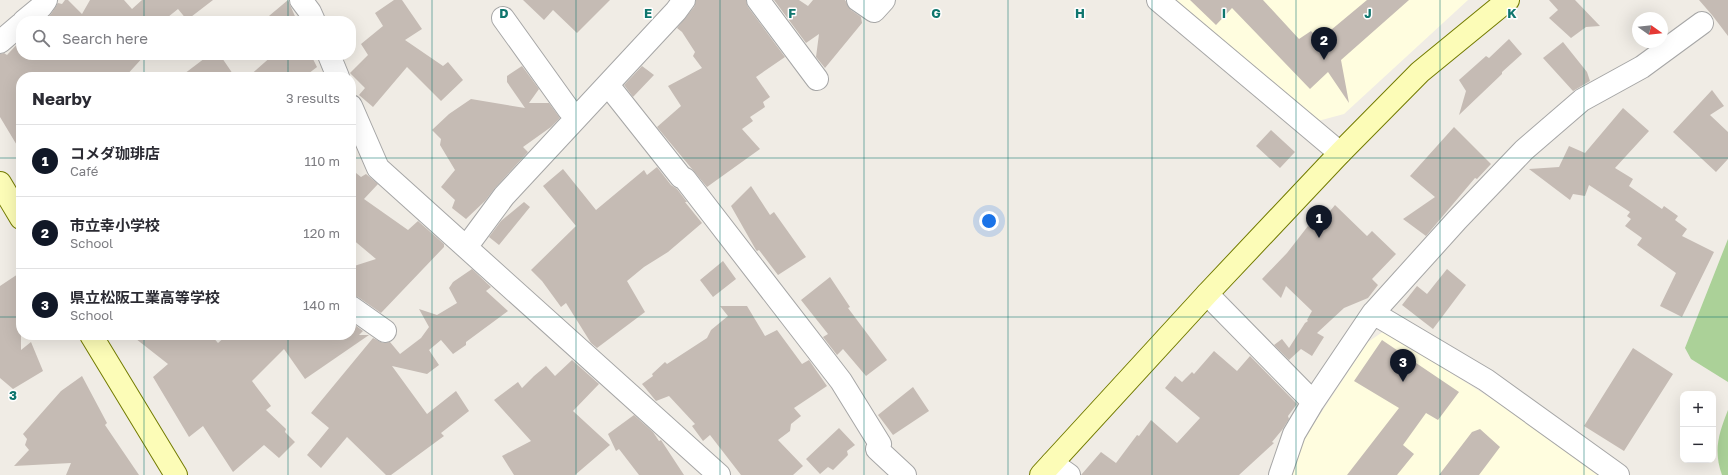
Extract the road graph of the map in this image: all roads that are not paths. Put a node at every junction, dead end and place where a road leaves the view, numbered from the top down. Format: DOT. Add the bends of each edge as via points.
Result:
graph roads {
  1 [pos="46,0"];
  2 [pos="301,0"];
  3 [pos="684,0"];
  4 [pos="758,0"];
  5 [pos="858,0"];
  6 [pos="884,0"];
  7 [pos="1158,0"];
  8 [pos="1508,0"];
  9 [pos="30,16"];
  10 [pos="312,16"];
  11 [pos="503,18"];
  12 [pos="1702,23"];
  13 [pos="16,28"];
  14 [pos="0,42"];
  15 [pos="817,79"];
  16 [pos="608,85"];
  17 [pos="578,115"];
  18 [pos="356,117"];
  19 [pos="1340,153"];
  20 [pos="0,183"];
  21 [pos="16,210"];
  22 [pos="466,246"];
  23 [pos="1207,294"];
  24 [pos="356,311"];
  25 [pos="1373,313"];
  26 [pos="384,331"];
  27 [pos="94,340"];
  28 [pos="1313,402"];
  29 [pos="1054,471"];
  30 [pos="176,475"];
  31 [pos="719,475"];
  32 [pos="905,475"];
  33 [pos="1280,475"];
  34 [pos="1618,475"];
  1 -- 9 [label="street"];
  2 -- 10 [label="street"];
  3 -- 16 [label="street"];
  4 -- 15 [label="street"];
  5 -- 6 [label="street" via="874,11"];
  7 -- 19 [label="street"];
  8 -- 19 [label="street" via="1420,72"];
  11 -- 17 [label="street" via="569,110"];
  12 -- 25 [label="street" via="1642,67 1582,100 1524,150"];
  13 -- 14 [label="street"];
  16 -- 17 [label="street"];
  16 -- 32 [label="street" via="685,179 841,381 880,444 877,449"];
  17 -- 22 [label="street" via="504,196"];
  18 -- 22 [label="street" via="378,168"];
  19 -- 23 [label="street"];
  20 -- 21 [label="street"];
  22 -- 31 [label="street"];
  23 -- 28 [label="street"];
  23 -- 29 [label="street"];
  24 -- 26 [label="street"];
  25 -- 28 [label="street"];
  25 -- 34 [label="street" via="1486,380"];
  27 -- 30 [label="street"];
  28 -- 33 [label="street" via="1294,434"];
}
